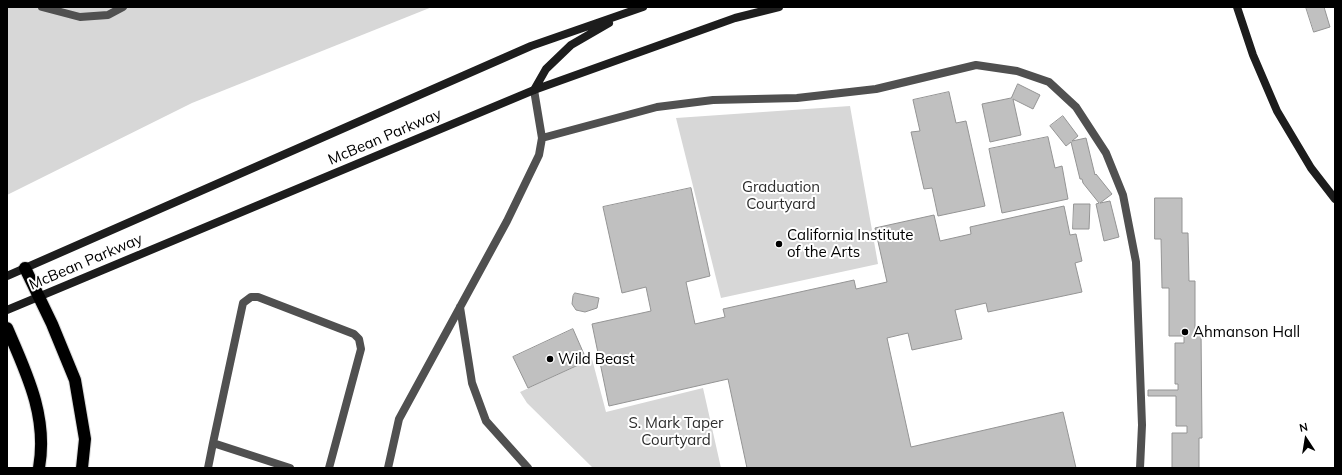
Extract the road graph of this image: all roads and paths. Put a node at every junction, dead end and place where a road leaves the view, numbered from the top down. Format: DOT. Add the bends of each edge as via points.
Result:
graph roads {
  1 [pos="42,7"];
  2 [pos="123,7"];
  3 [pos="643,7"];
  4 [pos="779,7"];
  5 [pos="1237,7"];
  6 [pos="627,12"];
  7 [pos="534,90"];
  8 [pos="542,138"];
  9 [pos="1335,199"];
  10 [pos="25,268"];
  11 [pos="7,276"];
  12 [pos="40,297"];
  13 [pos="460,307"];
  14 [pos="7,310"];
  15 [pos="7,328"];
  16 [pos="213,443"];
  17 [pos="38,468"];
  18 [pos="82,468"];
  19 [pos="208,468"];
  20 [pos="290,468"];
  21 [pos="329,468"];
  22 [pos="388,468"];
  23 [pos="527,468"];
  24 [pos="1140,468"];
  1 -- 2 [label="lane" via="80,17 108,15"];
  3 -- 6 [label="main road, McBean Parkway"];
  4 -- 7 [label="main road, McBean Parkway" via="735,18"];
  5 -- 9 [label="main road" via="1253,55 1277,111 1311,168"];
  6 -- 7 [label="main road" via="571,45 546,69"];
  6 -- 10 [label="main road, McBean Parkway" via="531,46"];
  7 -- 8 [label="lane"];
  7 -- 12 [label="main road, McBean Parkway"];
  8 -- 13 [label="lane" via="539,155 533,168"];
  8 -- 24 [label="lane" via="658,107 712,100 797,98 876,89 976,65 1017,71 1049,82 1076,107 1106,153 1123,195 1136,262 1142,425"];
  10 -- 11 [label="main road, McBean Parkway"];
  10 -- 12 [label="highway"];
  12 -- 14 [label="main road, McBean Parkway"];
  12 -- 18 [label="highway" via="74,380 85,439"];
  13 -- 22 [label="lane" via="399,419"];
  13 -- 23 [label="lane" via="472,383 486,422"];
  15 -- 17 [label="highway" via="36,401 42,430"];
  16 -- 19 [label="lane"];
  16 -- 20 [label="lane"];
  16 -- 21 [label="lane" via="243,303 258,297 354,334 359,339 361,349"];
}
